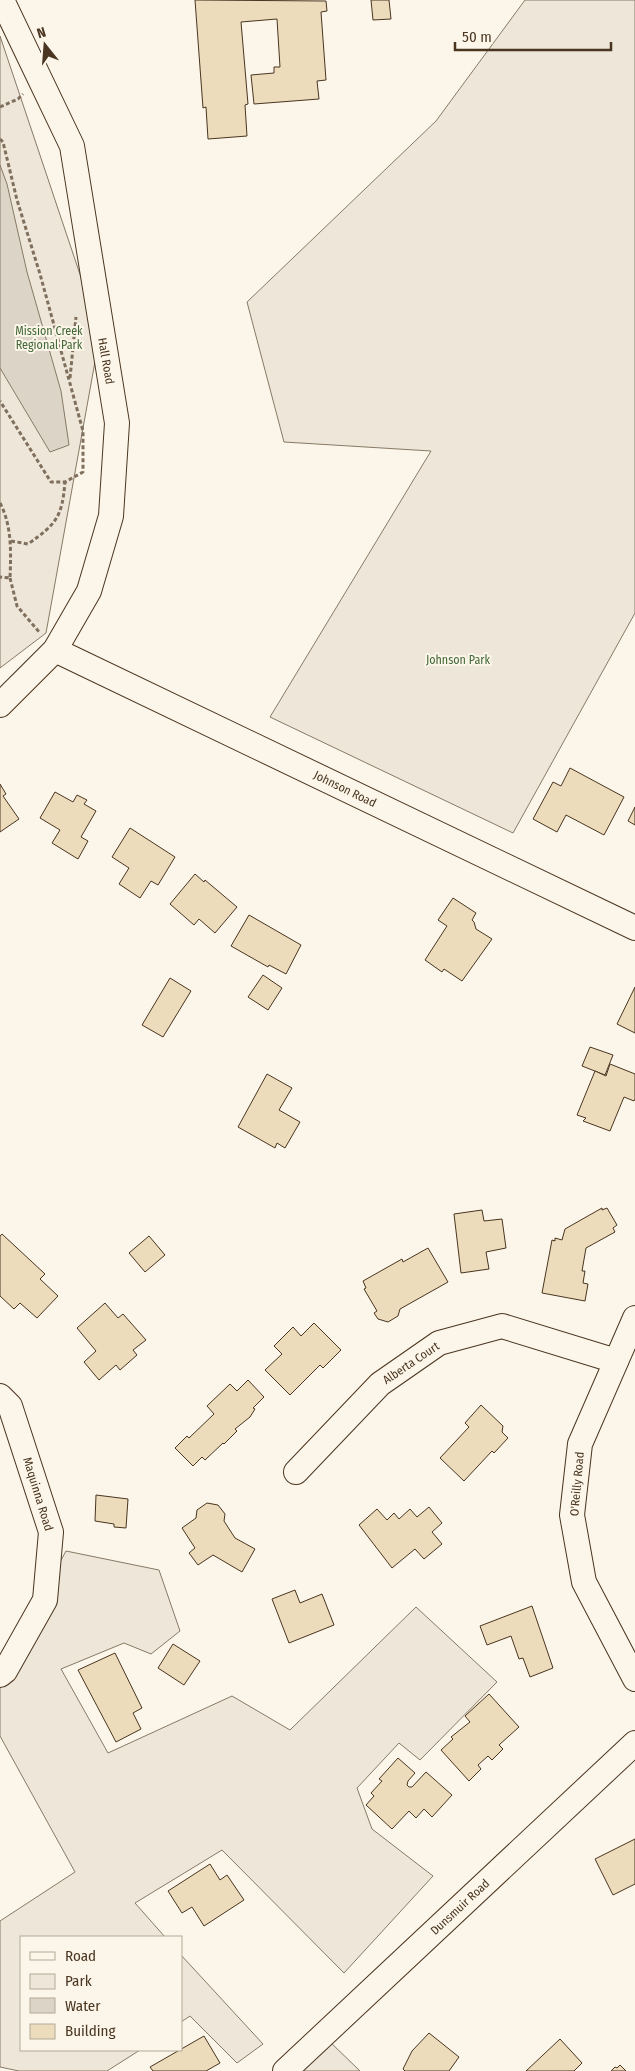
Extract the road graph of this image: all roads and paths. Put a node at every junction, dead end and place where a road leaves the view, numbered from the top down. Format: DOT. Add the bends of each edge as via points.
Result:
graph roads {
  1 [pos="2,0"];
  2 [pos="0,139"];
  3 [pos="76,315"];
  4 [pos="69,381"];
  5 [pos="0,401"];
  6 [pos="65,482"];
  7 [pos="0,503"];
  8 [pos="11,542"];
  9 [pos="0,577"];
  10 [pos="10,578"];
  11 [pos="55,650"];
  12 [pos="0,706"];
  13 [pos="635,928"];
  14 [pos="635,1318"];
  15 [pos="616,1361"];
  16 [pos="0,1396"];
  17 [pos="296,1472"];
  18 [pos="0,1675"];
  19 [pos="635,1679"];
  20 [pos="635,1743"];
  21 [pos="285,2071"];
  1 -- 11 [label="street, Hall Road" via="72,146 117,423 110,516 90,590"];
  2 -- 4 [label="path"];
  3 -- 4 [label="path"];
  4 -- 6 [label="path" via="83,431 83,472"];
  5 -- 6 [label="path" via="51,482"];
  6 -- 8 [label="path" via="63,501 53,526 28,544"];
  7 -- 8 [label="path"];
  8 -- 10 [label="path"];
  9 -- 10 [label="path"];
  10 -- 11 [label="path" via="17,606"];
  11 -- 12 [label="street, Hall Road"];
  11 -- 13 [label="street, Johnson Road"];
  14 -- 15 [label="street, O'Reilly Road"];
  15 -- 17 [label="street, Alberta Court" via="502,1326 439,1343 380,1384"];
  15 -- 19 [label="street, O'Reilly Road" via="580,1444 572,1515 584,1582"];
  16 -- 18 [label="street, Maquinna Road" via="10,1406 51,1532 45,1600"];
  20 -- 21 [label="street, Dunsmuir Road"];
}
